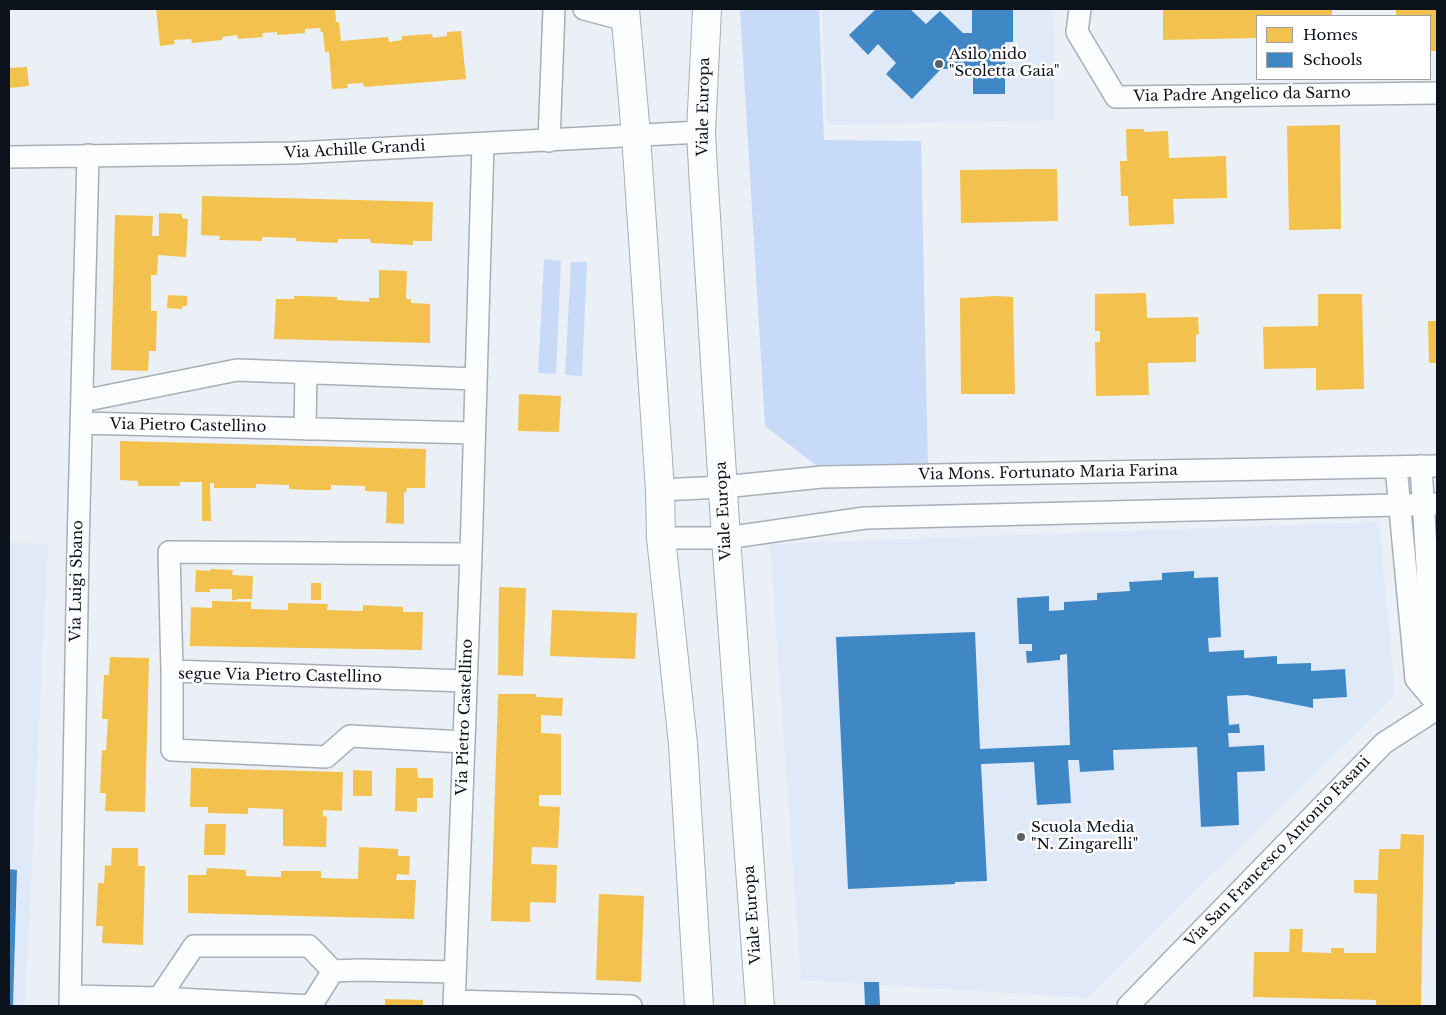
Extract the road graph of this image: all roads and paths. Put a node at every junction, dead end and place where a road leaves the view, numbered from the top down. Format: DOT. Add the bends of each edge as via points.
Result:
graph roads {
  1 [pos="554,9"];
  2 [pos="584,9"];
  3 [pos="1080,9"];
  4 [pos="705,11"];
  5 [pos="626,15"];
  6 [pos="1437,93"];
  7 [pos="701,132"];
  8 [pos="636,135"];
  9 [pos="549,141"];
  10 [pos="482,144"];
  11 [pos="88,155"];
  12 [pos="9,157"];
  13 [pos="306,372"];
  14 [pos="476,379"];
  15 [pos="82,401"];
  16 [pos="81,424"];
  17 [pos="305,429"];
  18 [pos="474,433"];
  19 [pos="1429,466"];
  20 [pos="1396,467"];
  21 [pos="723,487"];
  22 [pos="660,490"];
  23 [pos="1399,504"];
  24 [pos="1430,504"];
  25 [pos="661,538"];
  26 [pos="726,538"];
  27 [pos="471,554"];
  28 [pos="172,671"];
  29 [pos="466,681"];
  30 [pos="1437,682"];
  31 [pos="1437,704"];
  32 [pos="1437,709"];
  33 [pos="464,742"];
  34 [pos="333,971"];
  35 [pos="454,972"];
  36 [pos="159,998"];
  37 [pos="70,1001"];
  38 [pos="454,1004"];
  39 [pos="630,1006"];
  40 [pos="699,1006"];
  41 [pos="760,1006"];
  42 [pos="1128,1006"];
  1 -- 9 [label="street"];
  2 -- 5 [label="street"];
  3 -- 6 [label="street, Via Padre Angelico da Sarno" via="1077,32 1116,96"];
  4 -- 7 [label="street, Viale Europa"];
  5 -- 8 [label="street"];
  7 -- 8 [label="street, Via Achille Grandi"];
  7 -- 21 [label="street, Viale Europa"];
  8 -- 9 [label="street, Via Achille Grandi"];
  8 -- 22 [label="street"];
  9 -- 10 [label="street, Via Achille Grandi"];
  10 -- 11 [label="street, Via Achille Grandi" via="294,153"];
  10 -- 14 [label="street, Via Pietro Castellino"];
  11 -- 12 [label="street, Via Achille Grandi"];
  11 -- 15 [label="street, Via Luigi Sbano"];
  13 -- 14 [label="street, Via Pietro Castellino"];
  13 -- 15 [label="street, Via Pietro Castellino" via="236,370"];
  13 -- 17 [label="street"];
  14 -- 18 [label="street, Via Pietro Castellino"];
  15 -- 16 [label="street, Via Luigi Sbano"];
  16 -- 17 [label="street, Via Pietro Castellino"];
  16 -- 37 [label="street, Via Luigi Sbano"];
  17 -- 18 [label="street, Via Pietro Castellino"];
  18 -- 27 [label="street, Via Pietro Castellino"];
  19 -- 20 [label="street, Via Mons. Fortunato Maria Farina"];
  19 -- 24 [label="street"];
  20 -- 21 [label="street, Via Mons. Fortunato Maria Farina" via="822,477"];
  20 -- 23 [label="street"];
  21 -- 22 [label="street, Via Mons. Fortunato Maria Farina"];
  21 -- 26 [label="street, Viale Europa"];
  22 -- 25 [label="street"];
  23 -- 24 [label="street"];
  23 -- 26 [label="street" via="865,518"];
  23 -- 31 [label="street" via="1416,679"];
  24 -- 30 [label="street" via="1430,615"];
  25 -- 26 [label="street"];
  25 -- 40 [label="street" via="683,744"];
  26 -- 41 [label="street, Viale Europa"];
  27 -- 28 [label="street" via="169,552"];
  27 -- 29 [label="street, Via Pietro Castellino"];
  28 -- 29 [label="street, segue Via Pietro Castellino"];
  28 -- 33 [label="street, segue Via Pietro Castellino" via="172,750 326,757 350,736"];
  29 -- 33 [label="street, Via Pietro Castellino"];
  32 -- 42 [label="street, Via San Francesco Antonio Fasani" via="1384,742"];
  33 -- 35 [label="street, Via Pietro Castellino"];
  34 -- 35 [label="street"];
  34 -- 36 [label="street" via="311,1006"];
  34 -- 36 [label="street" via="309,946 194,946"];
  35 -- 38 [label="street, Via Pietro Castellino"];
  36 -- 37 [label="street"];
  38 -- 39 [label="street, Via Pietro Castellino"];
}
